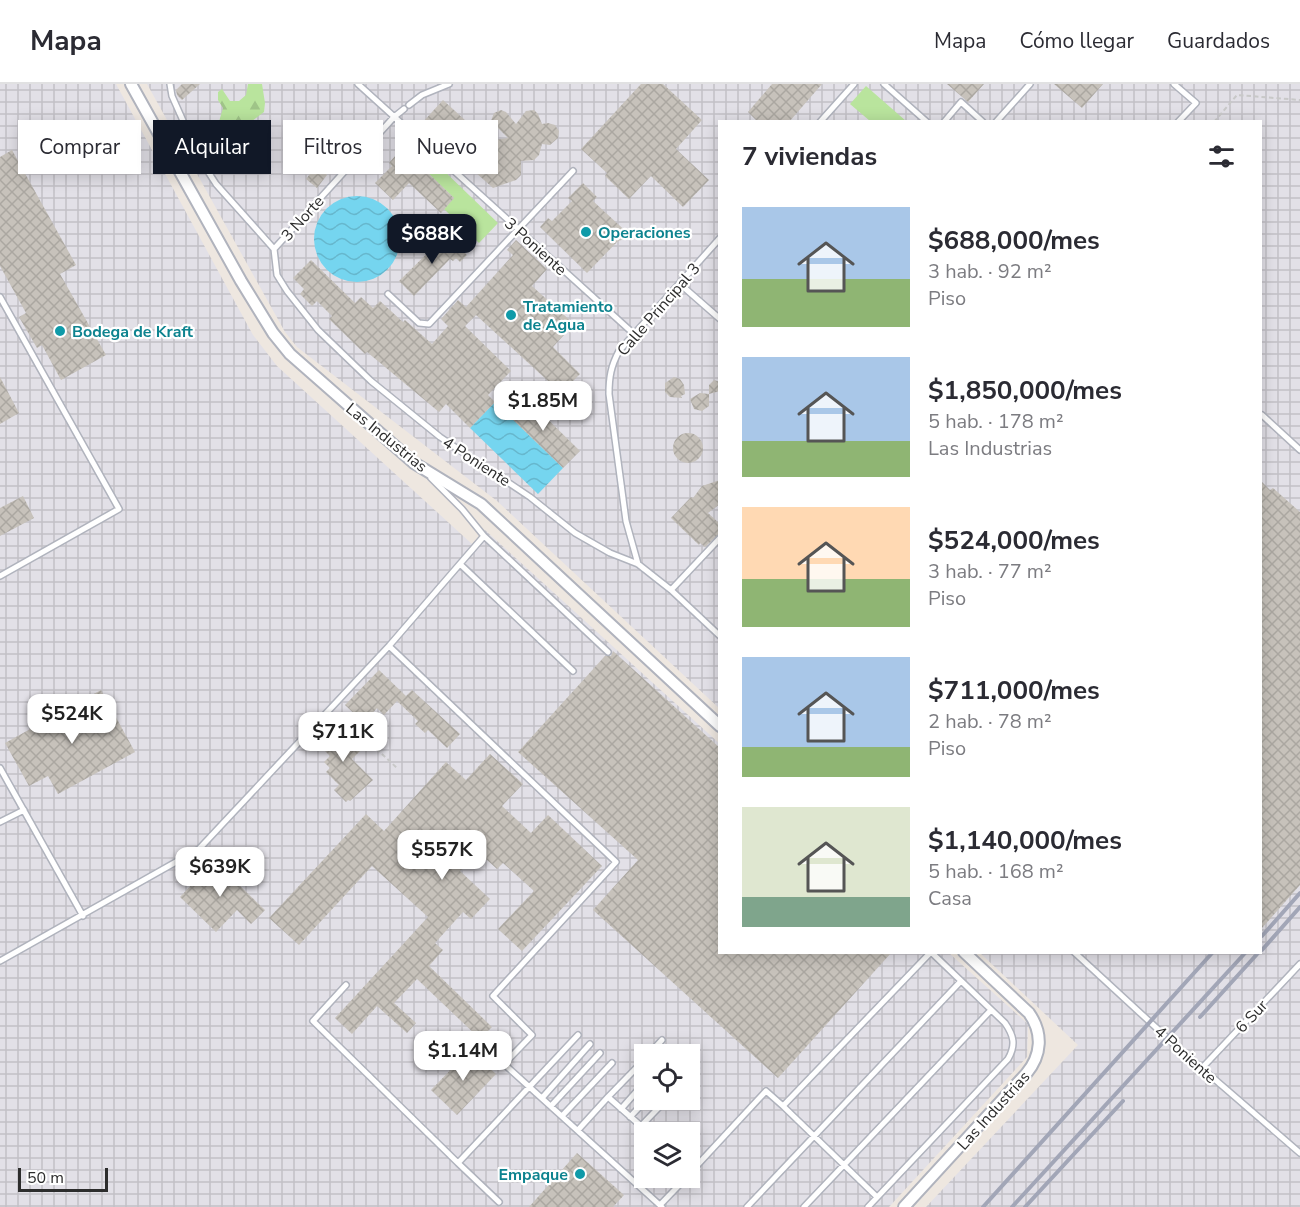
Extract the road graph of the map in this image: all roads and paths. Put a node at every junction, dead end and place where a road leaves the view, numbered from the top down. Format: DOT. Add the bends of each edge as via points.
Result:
graph roads {
  1 [pos="132,84"];
  2 [pos="170,84"];
  3 [pos="358,84"];
  4 [pos="449,84"];
  5 [pos="854,84"];
  6 [pos="884,84"];
  7 [pos="1030,84"];
  8 [pos="1174,84"];
  9 [pos="1300,99"];
  10 [pos="394,117"];
  11 [pos="822,120"];
  12 [pos="925,120"];
  13 [pos="946,120"];
  14 [pos="981,120"];
  15 [pos="998,120"];
  16 [pos="1180,120"];
  17 [pos="1216,120"];
  18 [pos="573,171"];
  19 [pos="518,230"];
  20 [pos="718,240"];
  21 [pos="274,249"];
  22 [pos="680,284"];
  23 [pos="388,294"];
  24 [pos="0,297"];
  25 [pos="718,317"];
  26 [pos="634,334"];
  27 [pos="1262,415"];
  28 [pos="1300,450"];
  29 [pos="414,463"];
  30 [pos="484,536"];
  31 [pos="718,539"];
  32 [pos="460,564"];
  33 [pos="638,564"];
  34 [pos="0,576"];
  35 [pos="671,590"];
  36 [pos="718,634"];
  37 [pos="388,646"];
  38 [pos="608,652"];
  39 [pos="573,670"];
  40 [pos="332,707"];
  41 [pos="718,724"];
  42 [pos="0,768"];
  43 [pos="397,768"];
  44 [pos="24,810"];
  45 [pos="0,822"];
  46 [pos="83,916"];
  47 [pos="929,954"];
  48 [pos="933,954"];
  49 [pos="966,954"];
  50 [pos="1076,954"];
  51 [pos="0,961"];
  52 [pos="1300,964"];
  53 [pos="961,981"];
  54 [pos="346,985"];
  55 [pos="991,1010"];
  56 [pos="578,1035"];
  57 [pos="662,1040"];
  58 [pos="590,1044"];
  59 [pos="658,1044"];
  60 [pos="600,1053"];
  61 [pos="612,1063"];
  62 [pos="1202,1068"];
  63 [pos="634,1070"];
  64 [pos="529,1087"];
  65 [pos="634,1094"];
  66 [pos="608,1097"];
  67 [pos="542,1098"];
  68 [pos="551,1106"];
  69 [pos="783,1106"];
  70 [pos="621,1109"];
  71 [pos="637,1110"];
  72 [pos="656,1110"];
  73 [pos="562,1116"];
  74 [pos="630,1117"];
  75 [pos="578,1130"];
  76 [pos="814,1136"];
  77 [pos="1300,1153"];
  78 [pos="700,1162"];
  79 [pos="458,1163"];
  80 [pos="844,1165"];
  81 [pos="677,1188"];
  82 [pos="877,1197"];
  83 [pos="499,1202"];
  84 [pos="661,1206"];
  85 [pos="747,1207"];
  86 [pos="804,1207"];
  87 [pos="868,1207"];
  88 [pos="904,1207"];
  1 -- 29 [label="street, Las Industrias" via="273,333 290,354"];
  2 -- 21 [label="lane" via="200,159 216,184"];
  3 -- 10 [label="lane, 3 Poniente"];
  4 -- 10 [label="lane, 3 Norte" via="422,95"];
  5 -- 11 [label="lane"];
  6 -- 12 [label="lane"];
  7 -- 15 [label="lane"];
  8 -- 16 [label="lane" via="1196,103"];
  9 -- 17 [label="path" via="1237,95"];
  10 -- 19 [label="lane, 3 Poniente"];
  10 -- 21 [label="lane, 3 Norte"];
  13 -- 14 [label="lane" via="961,102"];
  18 -- 19 [label="lane"];
  19 -- 23 [label="lane" via="429,324 419,323"];
  19 -- 26 [label="lane, 3 Poniente"];
  20 -- 22 [label="lane, Calle Principal 3"];
  21 -- 33 [label="lane, 4 Poniente" via="277,275 297,304 331,343 380,388 440,437 531,496 575,533"];
  22 -- 25 [label="lane"];
  22 -- 26 [label="lane, Calle Principal 3"];
  24 -- 34 [label="lane" via="119,509"];
  26 -- 33 [label="lane, Calle Principal 3" via="613,362 609,378 626,521"];
  27 -- 28 [label="lane"];
  29 -- 30 [label="lane" via="447,493"];
  29 -- 41 [label="street, Las Industrias" via="481,504"];
  30 -- 32 [label="lane"];
  30 -- 38 [label="lane"];
  31 -- 35 [label="lane"];
  32 -- 37 [label="lane"];
  32 -- 39 [label="lane"];
  33 -- 35 [label="lane, 4 Poniente"];
  35 -- 36 [label="lane, 4 Poniente"];
  37 -- 40 [label="lane"];
  37 -- 64 [label="lane" via="616,862 493,996 532,1035 504,1064"];
  40 -- 43 [label="path"];
  40 -- 46 [label="lane" via="200,849"];
  42 -- 44 [label="lane"];
  44 -- 45 [label="lane"];
  44 -- 46 [label="lane"];
  46 -- 51 [label="lane"];
  47 -- 69 [label="lane"];
  48 -- 53 [label="lane"];
  49 -- 88 [label="street, Las Industrias" via="1029,1013 1039,1036 1038,1053 1026,1074"];
  50 -- 62 [label="lane, 4 Poniente"];
  52 -- 62 [label="lane, 6 Sur"];
  53 -- 55 [label="lane"];
  53 -- 76 [label="lane"];
  54 -- 79 [label="lane" via="313,1021"];
  55 -- 80 [label="lane"];
  55 -- 82 [label="lane" via="1013,1037 1008,1059"];
  56 -- 64 [label="lane"];
  57 -- 59 [label="lane"];
  58 -- 67 [label="lane"];
  60 -- 68 [label="lane"];
  61 -- 73 [label="lane"];
  62 -- 77 [label="lane, 4 Poniente"];
  63 -- 66 [label="lane"];
  64 -- 67 [label="lane"];
  64 -- 79 [label="lane"];
  65 -- 70 [label="lane"];
  66 -- 70 [label="lane"];
  66 -- 75 [label="lane"];
  67 -- 68 [label="lane"];
  68 -- 73 [label="lane"];
  69 -- 76 [label="lane"];
  69 -- 78 [label="lane" via="766,1091"];
  70 -- 74 [label="lane"];
  71 -- 74 [label="lane"];
  72 -- 74 [label="lane" via="641,1126"];
  73 -- 75 [label="lane"];
  75 -- 84 [label="lane"];
  76 -- 80 [label="lane"];
  76 -- 85 [label="lane"];
  79 -- 83 [label="lane"];
  80 -- 82 [label="lane"];
  80 -- 86 [label="lane"];
  81 -- 84 [label="lane"];
  82 -- 87 [label="lane"];
}
